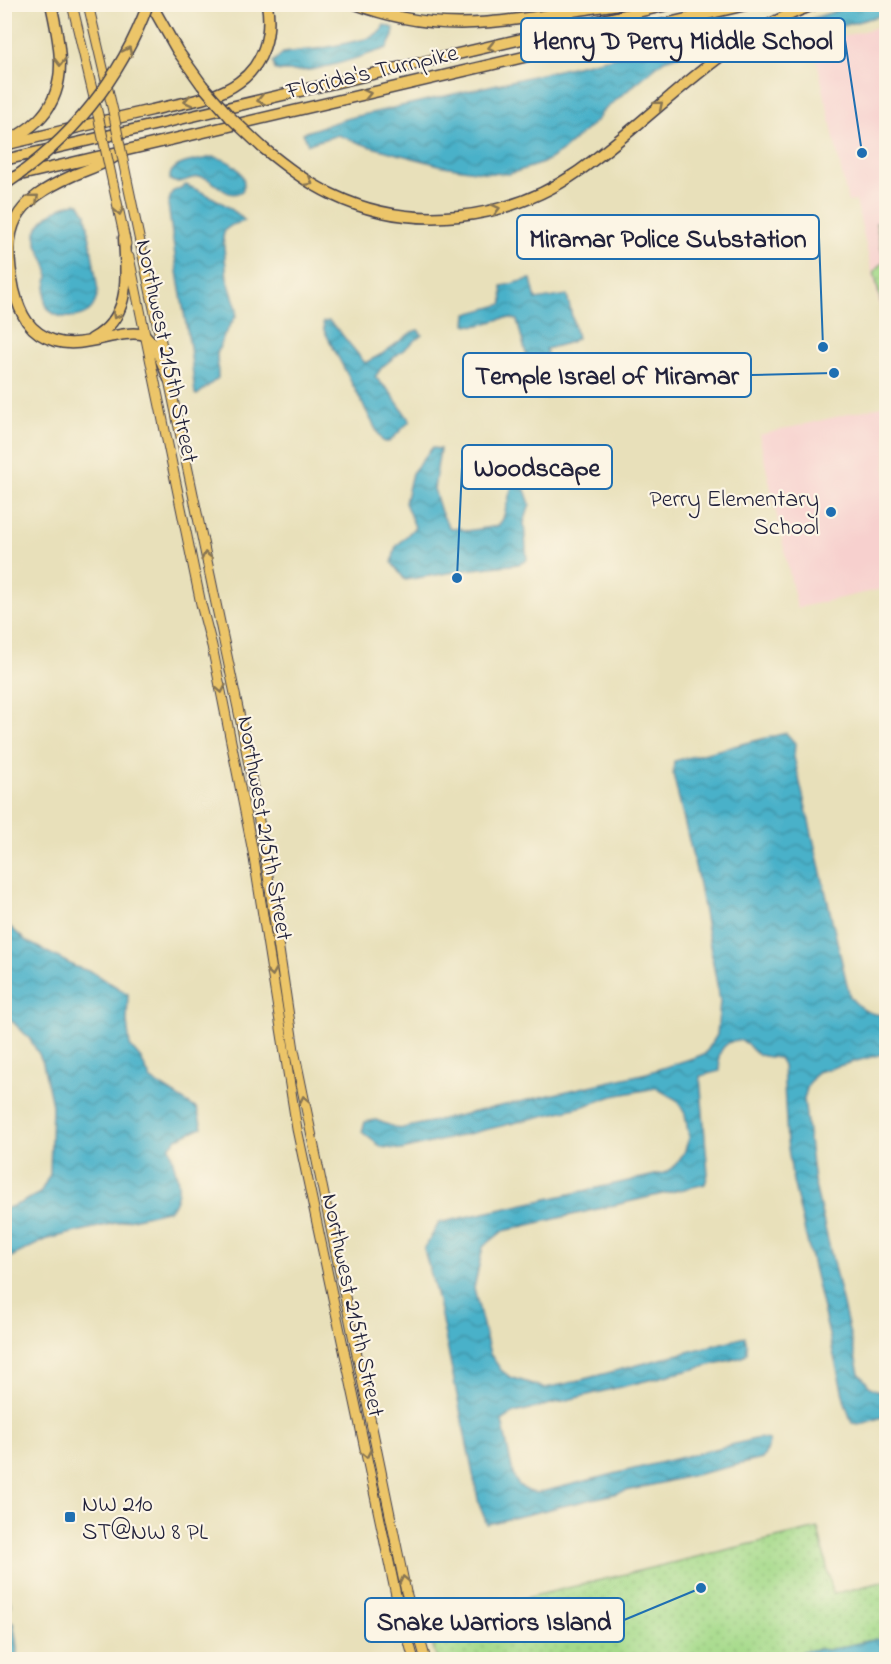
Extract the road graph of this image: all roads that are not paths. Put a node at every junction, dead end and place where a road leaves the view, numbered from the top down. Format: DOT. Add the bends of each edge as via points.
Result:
graph roads {
  1 [pos="51,4"];
  2 [pos="72,4"];
  3 [pos="88,4"];
  4 [pos="149,4"];
  5 [pos="267,4"];
  6 [pos="620,4"];
  7 [pos="672,4"];
  8 [pos="750,4"];
  9 [pos="816,4"];
  10 [pos="356,5"];
  11 [pos="4,144"];
  12 [pos="123,151"];
  13 [pos="4,160"];
  14 [pos="4,179"];
  15 [pos="4,185"];
  16 [pos="124,238"];
  17 [pos="145,335"];
  18 [pos="87,341"];
  19 [pos="169,379"];
  20 [pos="414,1659"];
  21 [pos="426,1659"];
  1 -- 11 [label="highway, one-way" via="60,57 55,95 36,122"];
  2 -- 16 [label="main road, Northwest 215th Street, one-way, bridge"];
  3 -- 19 [label="main road, Northwest 215th Street, bridge"];
  4 -- 9 [label="highway, one-way, bridge" via="202,85 230,117 291,170 319,188 366,208 432,218 495,209 525,200 568,178 719,57 761,30"];
  15 -- 4 [label="highway, one-way, bridge" via="44,156 99,95 123,60"];
  5 -- 11 [label="highway, one-way" via="269,25 263,53 254,68 232,87 201,98"];
  6 -- 10 [label="highway" via="493,22 406,18"];
  7 -- 13 [label="highway, Florida's Turnpike, one-way"];
  12 -- 8 [label="highway, Florida's Turnpike, one-way"];
  12 -- 14 [label="highway, Florida's Turnpike"];
  18 -- 12 [label="highway, one-way" via="57,342 37,333 27,323 14,290 9,238 18,215 41,192 103,165"];
  16 -- 17 [label="main road, Northwest 215th Street"];
  16 -- 18 [label="highway, one-way" via="126,275 122,304 108,327"];
  17 -- 18 [label="highway"];
  17 -- 19 [label="highway" via="155,346"];
  17 -- 20 [label="main road, Northwest 215th Street, one-way" via="254,852 297,1129 394,1583"];
  21 -- 19 [label="main road, Northwest 215th Street, one-way" via="406,1592 294,1050 243,732"];
}
